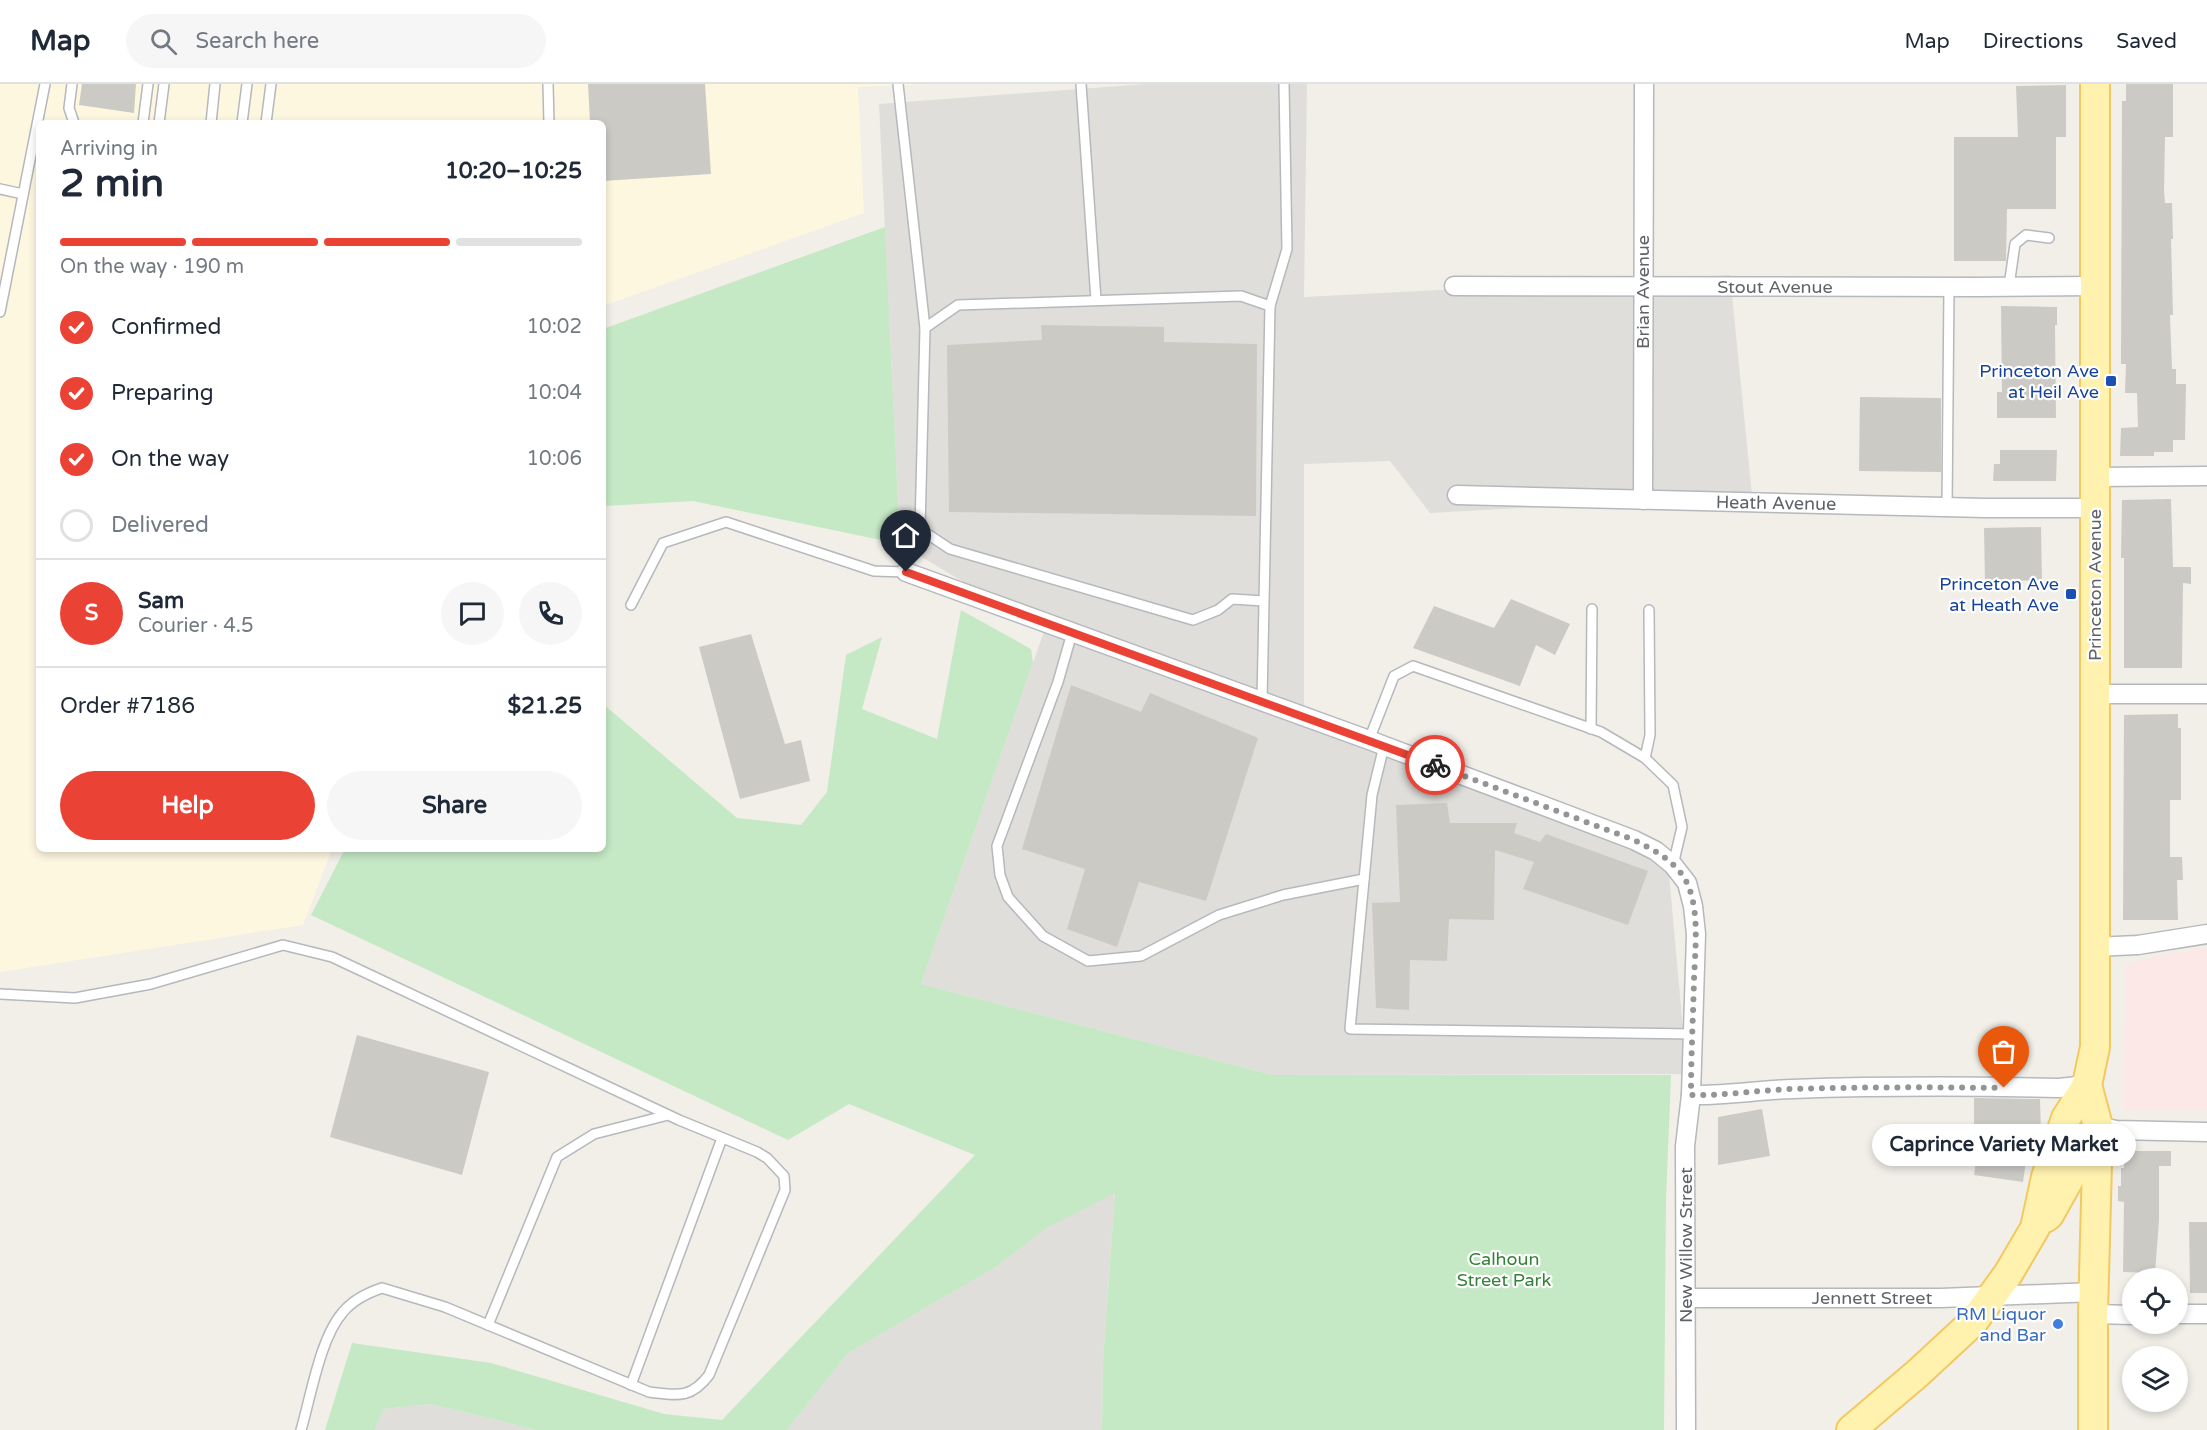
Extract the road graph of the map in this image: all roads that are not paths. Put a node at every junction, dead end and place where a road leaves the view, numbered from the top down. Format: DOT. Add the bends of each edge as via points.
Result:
graph roads {
  1 [pos="45,84"];
  2 [pos="72,84"];
  3 [pos="148,84"];
  4 [pos="164,84"];
  5 [pos="215,84"];
  6 [pos="247,84"];
  7 [pos="271,84"];
  8 [pos="548,84"];
  9 [pos="898,84"];
  10 [pos="1081,84"];
  11 [pos="1284,84"];
  12 [pos="1644,84"];
  13 [pos="2095,84"];
  14 [pos="38,120"];
  15 [pos="73,120"];
  16 [pos="143,120"];
  17 [pos="159,120"];
  18 [pos="211,120"];
  19 [pos="242,120"];
  20 [pos="266,120"];
  21 [pos="549,120"];
  22 [pos="36,129"];
  23 [pos="0,189"];
  24 [pos="23,194"];
  25 [pos="2049,238"];
  26 [pos="1454,286"];
  27 [pos="1643,286"];
  28 [pos="2009,286"];
  29 [pos="2096,286"];
  30 [pos="1949,287"];
  31 [pos="1096,300"];
  32 [pos="1270,306"];
  33 [pos="0,312"];
  34 [pos="925,328"];
  35 [pos="2095,477"];
  36 [pos="2207,477"];
  37 [pos="1457,495"];
  38 [pos="1643,500"];
  39 [pos="1947,507"];
  40 [pos="2095,508"];
  41 [pos="906,572"];
  42 [pos="1264,601"];
  43 [pos="631,605"];
  44 [pos="1593,609"];
  45 [pos="1649,610"];
  46 [pos="1072,633"];
  47 [pos="2095,694"];
  48 [pos="2207,694"];
  49 [pos="1262,701"];
  50 [pos="1592,729"];
  51 [pos="1376,743"];
  52 [pos="1645,758"];
  53 [pos="1673,865"];
  54 [pos="1364,879"];
  55 [pos="2207,934"];
  56 [pos="2094,947"];
  57 [pos="0,994"];
  58 [pos="1693,1034"];
  59 [pos="2087,1085"];
  60 [pos="1691,1095"];
  61 [pos="668,1115"];
  62 [pos="2098,1126"];
  63 [pos="2207,1132"];
  64 [pos="722,1138"];
  65 [pos="2035,1228"];
  66 [pos="1992,1296"];
  67 [pos="1686,1298"];
  68 [pos="2094,1303"];
  69 [pos="2122,1312"];
  70 [pos="2188,1314"];
  71 [pos="2207,1314"];
  72 [pos="488,1325"];
  73 [pos="631,1385"];
  74 [pos="301,1430"];
  75 [pos="1686,1430"];
  76 [pos="1851,1430"];
  77 [pos="2093,1430"];
  1 -- 14 [label="lane"];
  2 -- 15 [label="lane" via="69,108"];
  3 -- 16 [label="lane"];
  4 -- 17 [label="lane"];
  5 -- 18 [label="lane"];
  6 -- 19 [label="lane"];
  7 -- 20 [label="lane"];
  8 -- 21 [label="lane"];
  9 -- 34 [label="lane"];
  10 -- 31 [label="lane"];
  11 -- 32 [label="lane" via="1287,249"];
  12 -- 27 [label="street, Brian Avenue"];
  13 -- 29 [label="main road, Princeton Avenue"];
  22 -- 24 [label="lane"];
  23 -- 24 [label="lane"];
  24 -- 33 [label="lane"];
  25 -- 28 [label="lane" via="2026,235 2015,244"];
  26 -- 27 [label="street, Stout Avenue"];
  27 -- 30 [label="street, Stout Avenue"];
  27 -- 38 [label="street, Brian Avenue"];
  28 -- 29 [label="street, Stout Avenue"];
  28 -- 30 [label="street, Stout Avenue"];
  29 -- 35 [label="main road, Princeton Avenue"];
  30 -- 39 [label="lane"];
  31 -- 32 [label="lane" via="1241,296"];
  31 -- 34 [label="lane" via="958,305"];
  32 -- 42 [label="lane"];
  34 -- 42 [label="lane" via="920,529 950,549 1193,620 1218,610 1232,599"];
  35 -- 36 [label="street"];
  35 -- 40 [label="main road, Princeton Avenue"];
  37 -- 38 [label="street, Heath Avenue"];
  38 -- 39 [label="street, Heath Avenue"];
  39 -- 40 [label="street, Heath Avenue"];
  40 -- 47 [label="main road, Princeton Avenue"];
  41 -- 43 [label="lane" via="874,571 726,522 663,543"];
  41 -- 46 [label="street"];
  42 -- 49 [label="lane"];
  44 -- 50 [label="lane"];
  45 -- 52 [label="lane" via="1650,735"];
  46 -- 49 [label="street"];
  46 -- 54 [label="lane" via="1058,682 997,846 1000,875 1008,897 1043,936 1088,961 1141,956 1220,915 1283,895"];
  47 -- 48 [label="street"];
  47 -- 56 [label="main road, Princeton Avenue"];
  49 -- 51 [label="street"];
  50 -- 51 [label="lane" via="1413,666 1394,676"];
  50 -- 52 [label="lane"];
  51 -- 53 [label="street" via="1634,840"];
  51 -- 54 [label="lane"];
  52 -- 53 [label="lane" via="1673,785 1682,827"];
  53 -- 58 [label="street, New Willow Street" via="1687,883 1693,906"];
  54 -- 58 [label="lane" via="1350,1029"];
  55 -- 56 [label="street" via="2138,945"];
  56 -- 59 [label="main road, Princeton Avenue" via="2095,1047"];
  57 -- 61 [label="lane" via="75,998 151,984 284,945 332,957"];
  58 -- 60 [label="street, New Willow Street"];
  59 -- 60 [label="street" via="1821,1088"];
  59 -- 62 [label="main road"];
  59 -- 65 [label="main road" via="2066,1118 2046,1176"];
  60 -- 67 [label="street, New Willow Street" via="1685,1146"];
  61 -- 64 [label="lane"];
  61 -- 72 [label="lane" via="594,1134 558,1157"];
  62 -- 63 [label="street" via="2116,1130"];
  62 -- 65 [label="main road" via="2049,1215"];
  62 -- 68 [label="main road"];
  64 -- 73 [label="lane"];
  64 -- 73 [label="lane" via="767,1158 784,1176 785,1190 703,1383 682,1395 649,1392"];
  65 -- 66 [label="main road"];
  66 -- 67 [label="street, Jennett Street"];
  66 -- 68 [label="street, Jennett Street"];
  66 -- 76 [label="main road" via="1973,1322"];
  67 -- 75 [label="street, New Willow Street"];
  68 -- 69 [label="street, Jennett Street"];
  68 -- 77 [label="main road"];
  70 -- 71 [label="street"];
  72 -- 73 [label="lane"];
  72 -- 74 [label="lane" via="382,1288 367,1293 342,1313 327,1337"];
}
